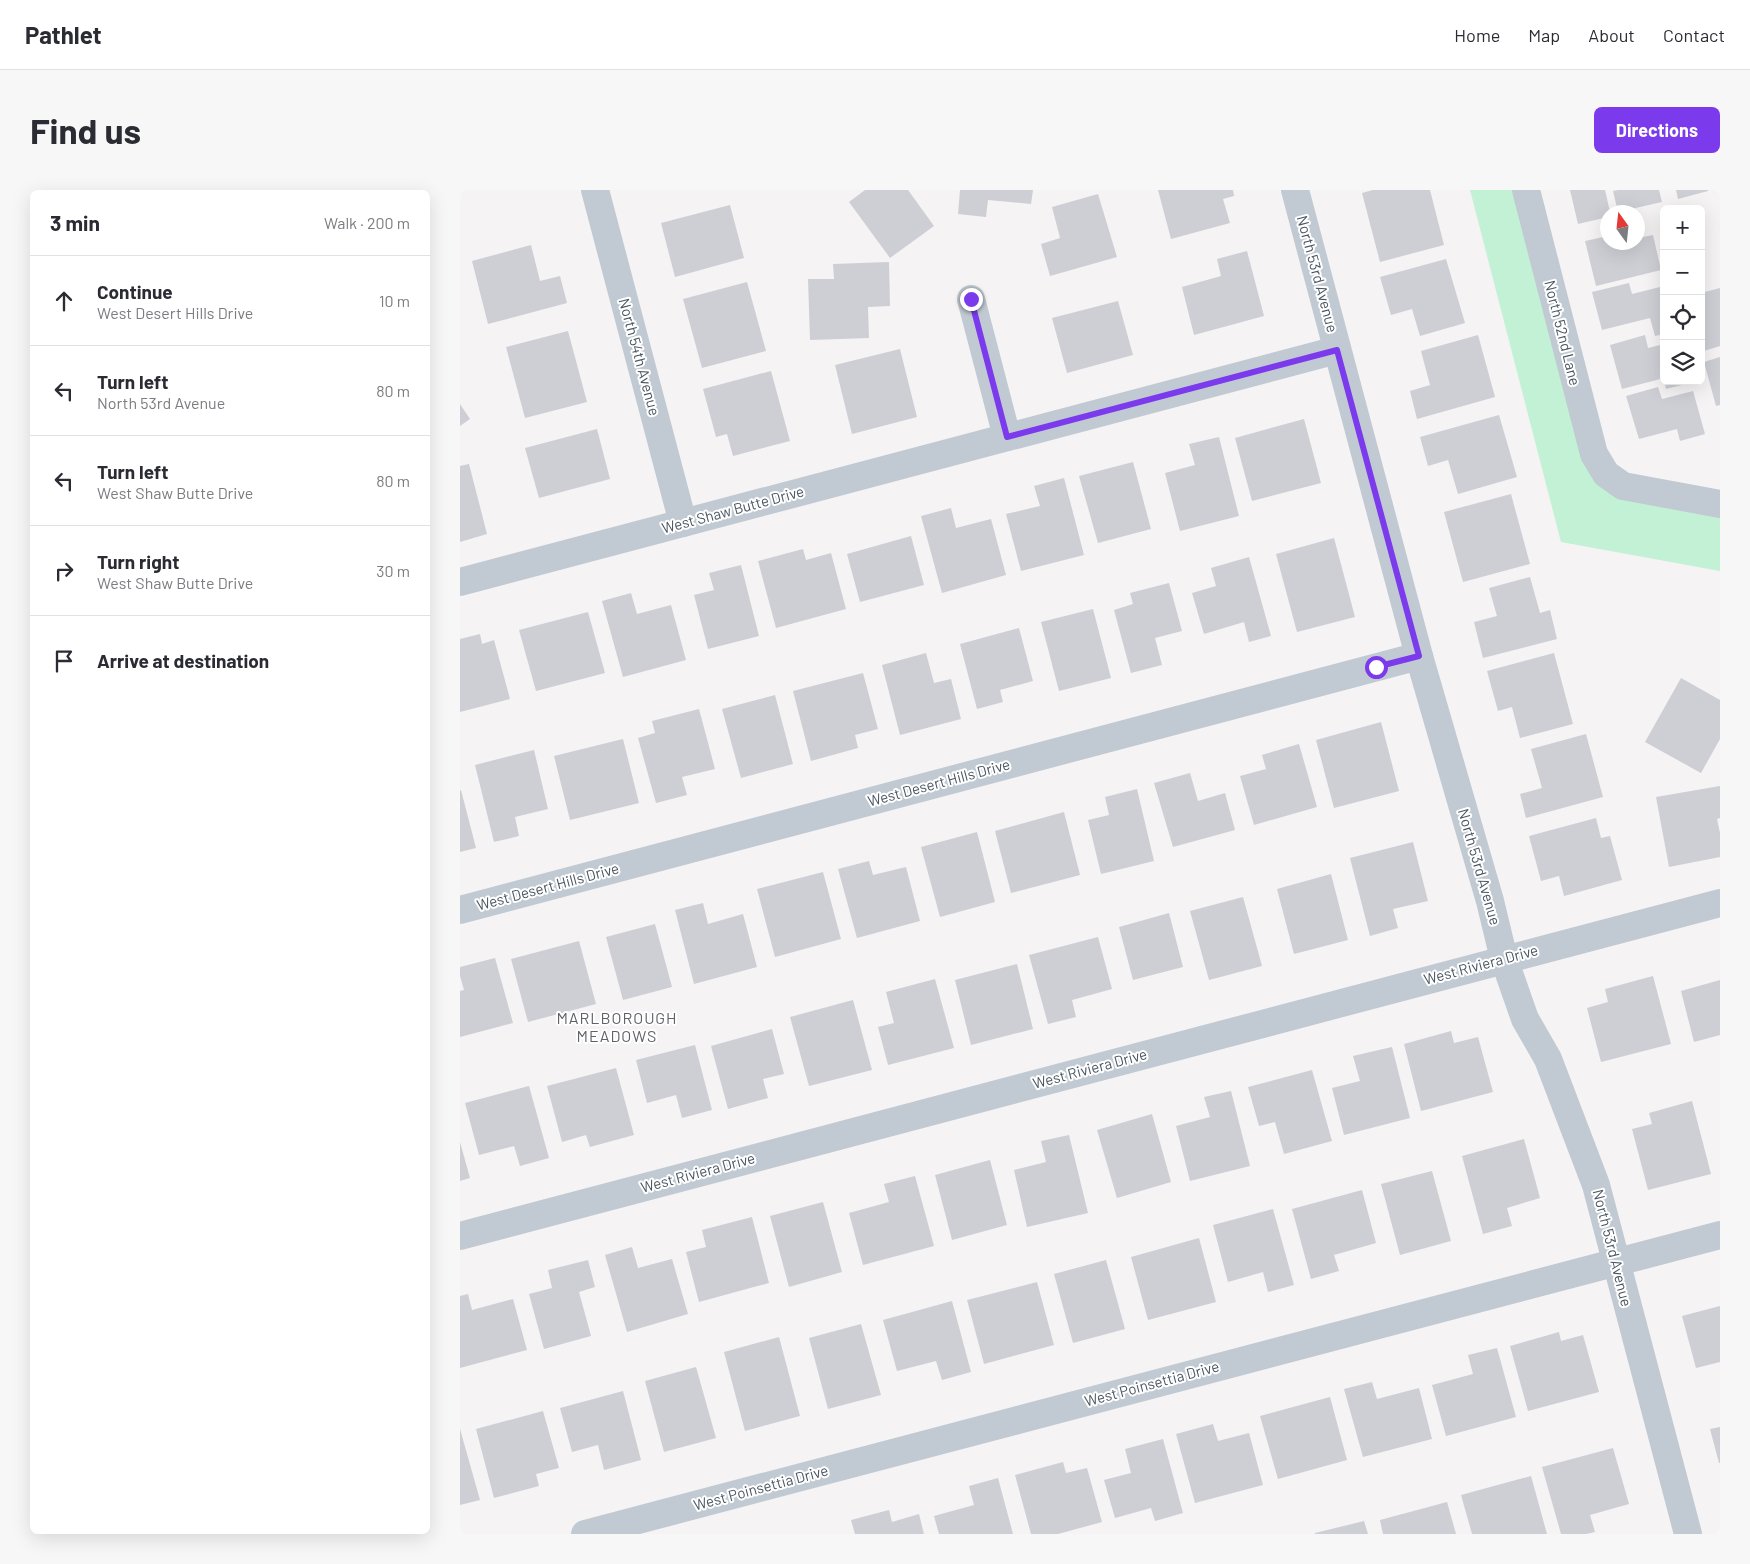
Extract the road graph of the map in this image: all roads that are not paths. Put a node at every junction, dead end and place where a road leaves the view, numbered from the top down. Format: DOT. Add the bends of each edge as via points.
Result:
graph roads {
  1 [pos="595,190"];
  2 [pos="1295,190"];
  3 [pos="1526,190"];
  4 [pos="971,299"];
  5 [pos="1337,350"];
  6 [pos="1007,437"];
  7 [pos="1720,504"];
  8 [pos="683,523"];
  9 [pos="460,582"];
  10 [pos="1419,656"];
  11 [pos="1720,903"];
  12 [pos="460,910"];
  13 [pos="1504,959"];
  14 [pos="1720,1235"];
  15 [pos="460,1236"];
  16 [pos="1616,1262"];
  17 [pos="585,1534"];
  18 [pos="1688,1534"];
  1 -- 8 [label="street, North 54th Avenue"];
  2 -- 5 [label="street, North 53rd Avenue"];
  3 -- 7 [label="street, North 52nd Lane" via="1594,454 1606,474 1623,486"];
  4 -- 6 [label="street"];
  5 -- 6 [label="street, West Shaw Butte Drive"];
  5 -- 10 [label="street, North 53rd Avenue"];
  6 -- 8 [label="street, West Shaw Butte Drive"];
  8 -- 9 [label="street, West Shaw Butte Drive"];
  10 -- 12 [label="street, West Desert Hills Drive"];
  10 -- 13 [label="street, North 53rd Avenue"];
  11 -- 13 [label="street, West Riviera Drive"];
  13 -- 15 [label="street, West Riviera Drive"];
  13 -- 16 [label="street, North 53rd Avenue" via="1525,1019 1548,1059 1596,1185"];
  14 -- 16 [label="street, West Poinsettia Drive"];
  16 -- 17 [label="street, West Poinsettia Drive"];
  16 -- 18 [label="street, North 53rd Avenue"];
}
